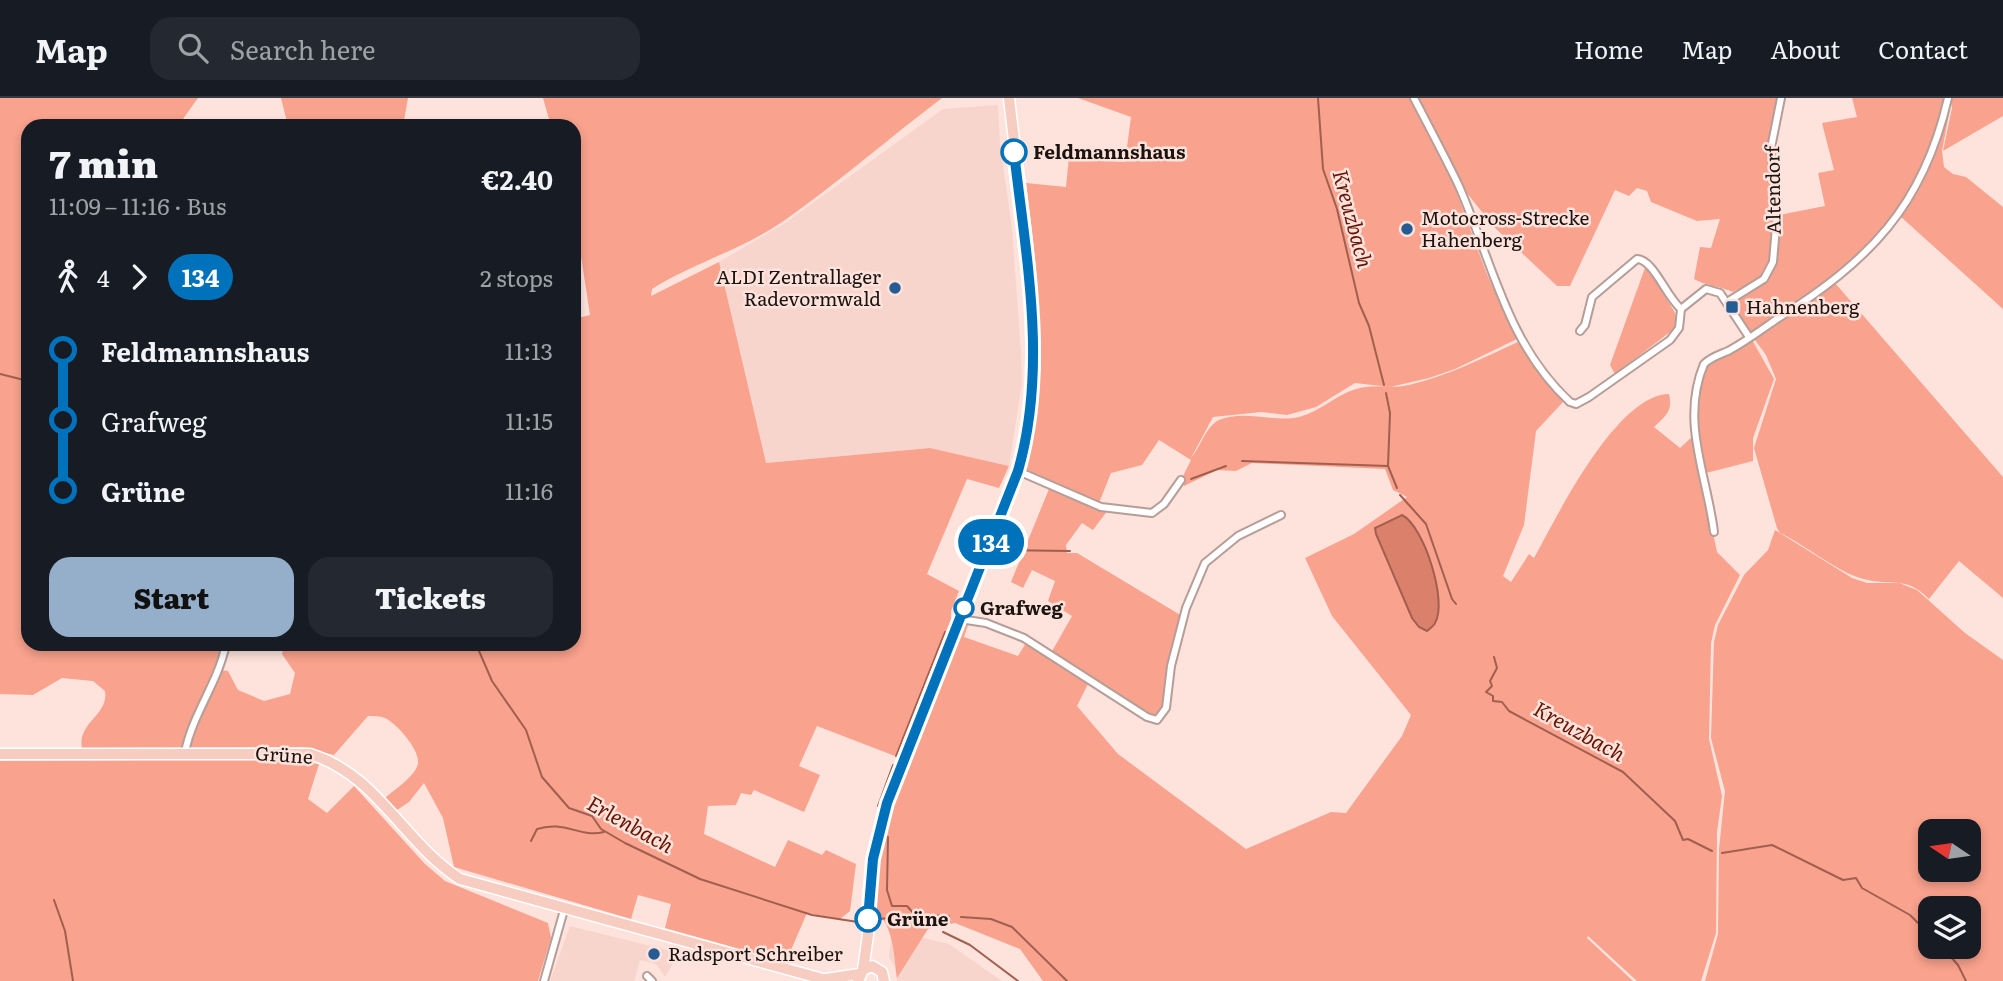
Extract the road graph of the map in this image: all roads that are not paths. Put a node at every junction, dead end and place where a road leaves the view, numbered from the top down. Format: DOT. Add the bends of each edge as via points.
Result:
graph roads {
  1 [pos="1009,98"];
  2 [pos="1414,98"];
  3 [pos="1780,98"];
  4 [pos="1948,98"];
  5 [pos="1727,302"];
  6 [pos="1681,309"];
  7 [pos="1580,331"];
  8 [pos="1749,338"];
  9 [pos="1018,471"];
  10 [pos="1181,480"];
  11 [pos="1281,515"];
  12 [pos="1714,532"];
  13 [pos="960,619"];
  14 [pos="224,651"];
  15 [pos="185,752"];
  16 [pos="0,754"];
  17 [pos="564,910"];
  18 [pos="868,935"];
  19 [pos="877,968"];
  20 [pos="860,975"];
  21 [pos="828,980"];
  22 [pos="544,981"];
  23 [pos="884,981"];
  1 -- 9 [label="main road" via="1034,343 1034,394"];
  2 -- 6 [label="street" via="1458,186 1491,277 1523,343 1570,402 1589,397 1670,340 1679,328"];
  3 -- 5 [label="street, Altendorf" via="1771,148 1777,215 1773,262 1766,277"];
  4 -- 8 [label="street" via="1925,172 1905,206 1834,282"];
  5 -- 6 [label="street" via="1720,293 1706,289"];
  5 -- 8 [label="street"];
  6 -- 7 [label="street" via="1667,296 1650,265 1637,259 1592,297 1586,325"];
  8 -- 12 [label="street" via="1704,364 1694,405 1694,436"];
  9 -- 10 [label="street" via="1101,507 1152,513"];
  9 -- 13 [label="main road"];
  11 -- 13 [label="street" via="1238,536 1205,563 1188,600 1166,708 1157,720 1024,638 986,623"];
  13 -- 18 [label="main road" via="883,816 871,874"];
  14 -- 15 [label="street"];
  15 -- 16 [label="main road, Grüne"];
  15 -- 17 [label="main road, Grüne" via="275,752 329,760 362,782 451,873 477,886"];
  17 -- 21 [label="main road, Grüne"];
  17 -- 22 [label="street"];
  18 -- 19 [label="main road"];
  18 -- 20 [label="main road"];
  19 -- 20 [label="main road, Grüne"];
  19 -- 23 [label="main road"];
  20 -- 21 [label="main road, Grüne"];
}
